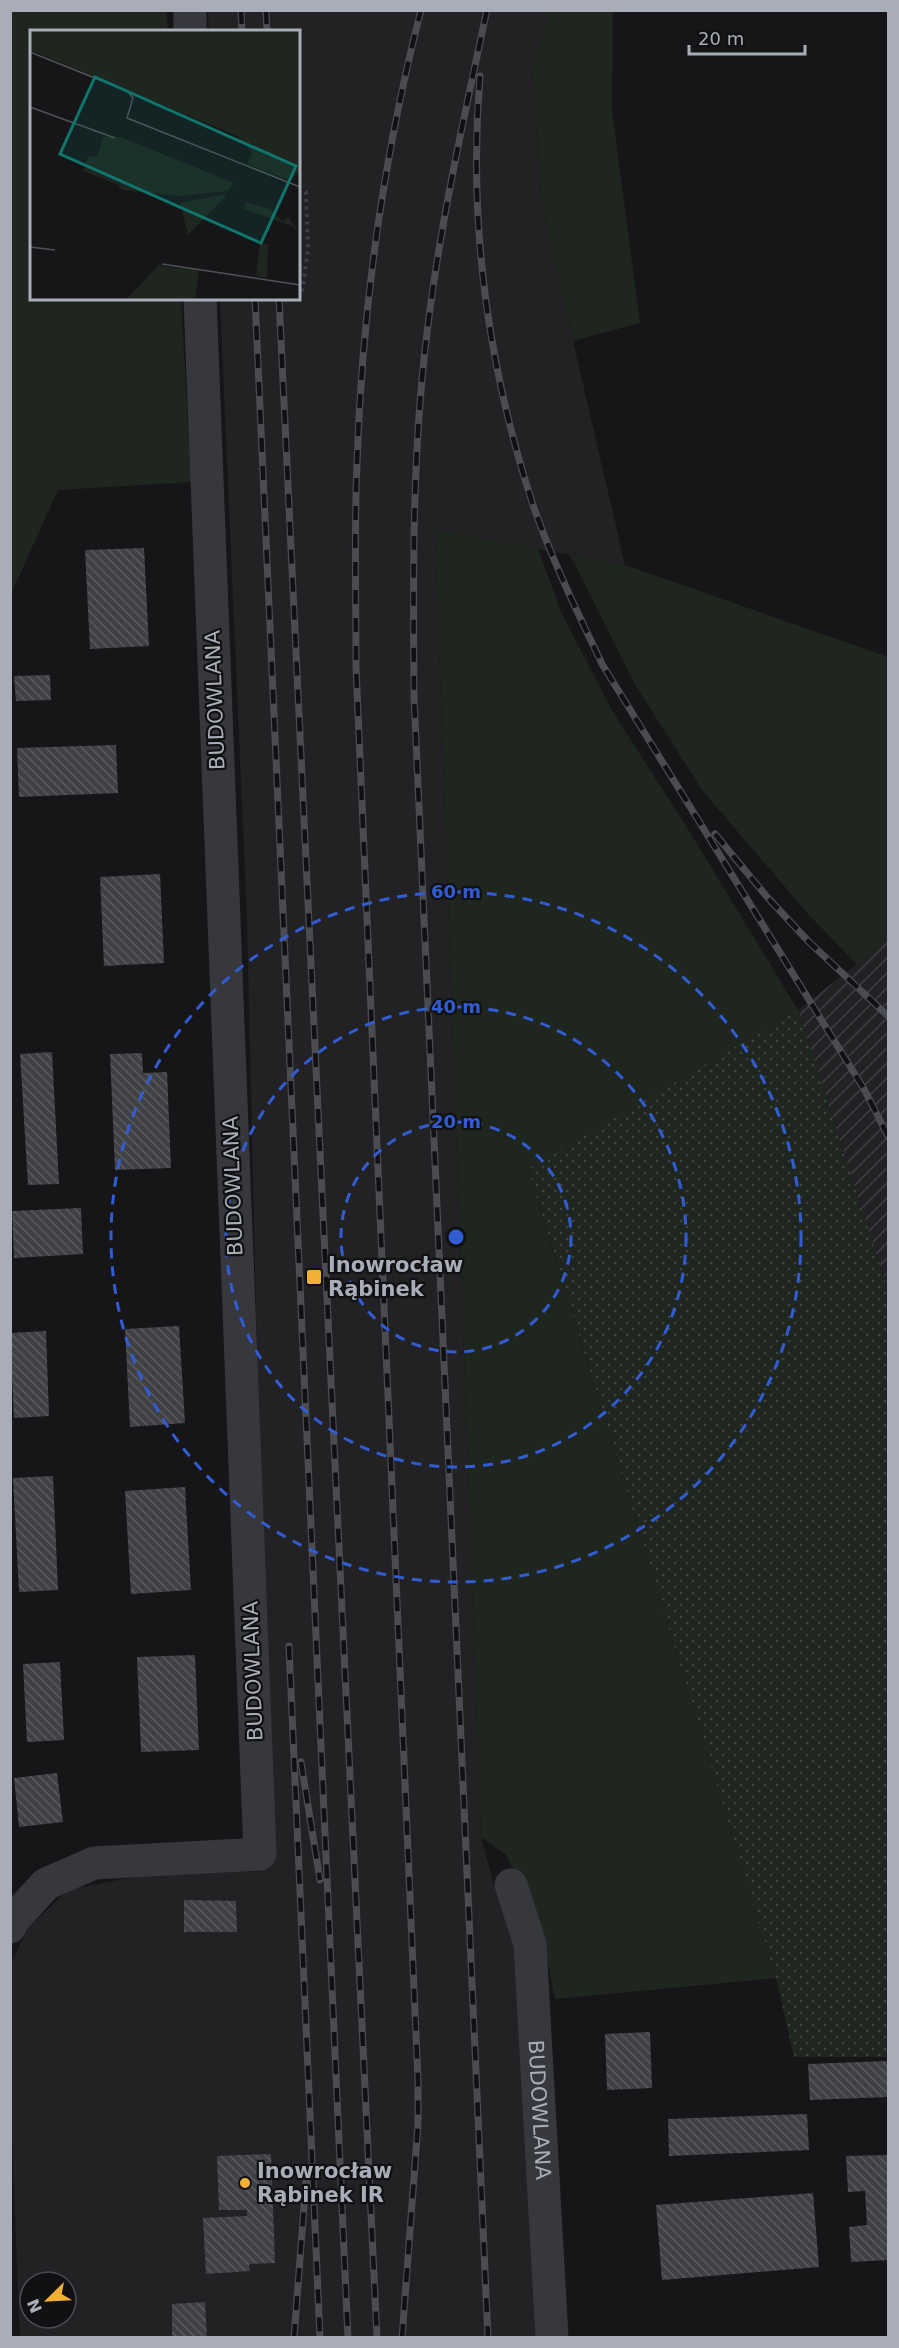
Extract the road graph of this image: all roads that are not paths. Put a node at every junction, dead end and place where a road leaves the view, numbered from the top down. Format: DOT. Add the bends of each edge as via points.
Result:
graph roads {
  1 [pos="190,10"];
  2 [pos="190,30"];
  3 [pos="200,300"];
  4 [pos="511,1885"];
  5 [pos="10,1927"];
  6 [pos="552,2337"];
  1 -- 2 [label="street"];
  3 -- 5 [label="street, BUDOWLANA" via="260,1854 94,1863 46,1884"];
  4 -- 6 [label="street, BUDOWLANA" via="530,1944"];
}
